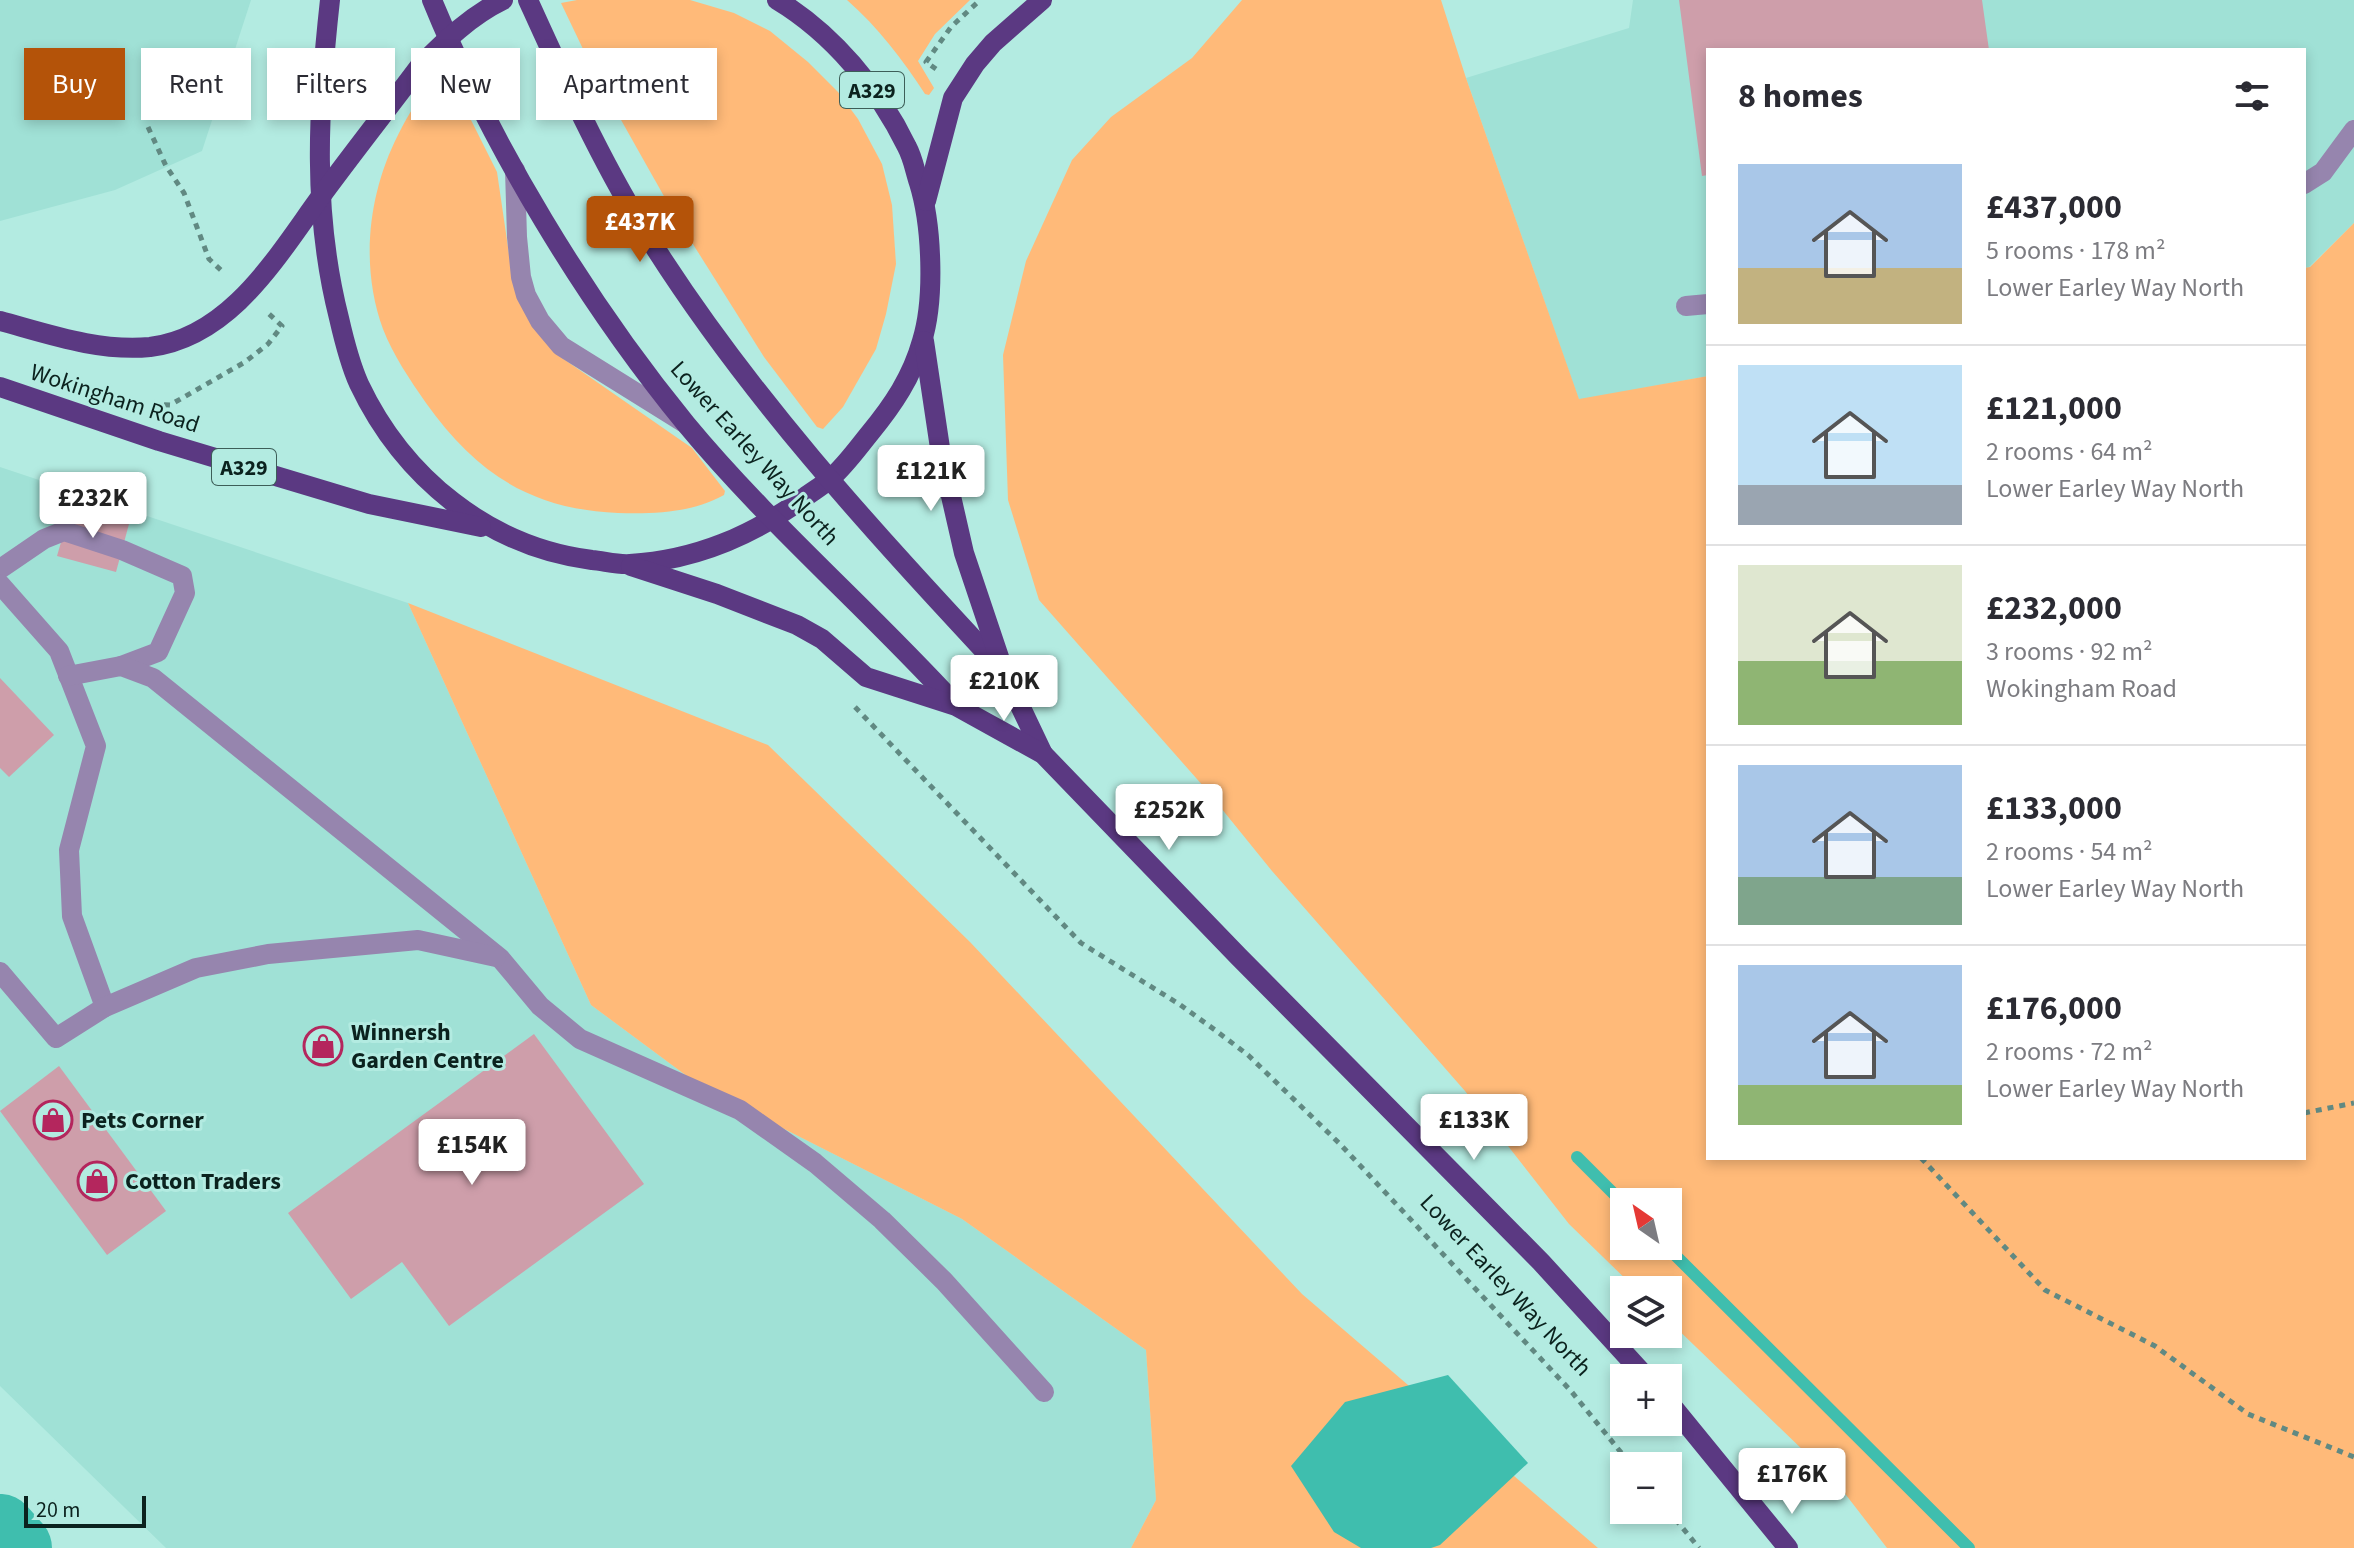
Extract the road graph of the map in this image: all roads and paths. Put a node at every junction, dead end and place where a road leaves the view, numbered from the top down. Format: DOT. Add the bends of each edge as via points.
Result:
graph roads {
  1 [pos="330,0"];
  2 [pos="432,0"];
  3 [pos="503,0"];
  4 [pos="528,0"];
  5 [pos="777,0"];
  6 [pos="980,0"];
  7 [pos="1042,0"];
  8 [pos="447,38"];
  9 [pos="926,62"];
  10 [pos="148,127"];
  11 [pos="2354,130"];
  12 [pos="515,170"];
  13 [pos="2306,183"];
  14 [pos="320,199"];
  15 [pos="925,203"];
  16 [pos="215,265"];
  17 [pos="1706,304"];
  18 [pos="1686,306"];
  19 [pos="271,315"];
  20 [pos="0,321"];
  21 [pos="923,338"];
  22 [pos="0,387"];
  23 [pos="140,404"];
  24 [pos="687,424"];
  25 [pos="829,480"];
  26 [pos="774,520"];
  27 [pos="493,530"];
  28 [pos="627,564"];
  29 [pos="0,569"];
  30 [pos="0,584"];
  31 [pos="121,666"];
  32 [pos="1004,672"];
  33 [pos="68,676"];
  34 [pos="848,699"];
  35 [pos="956,706"];
  36 [pos="1043,754"];
  37 [pos="500,958"];
  38 [pos="0,972"];
  39 [pos="105,1007"];
  40 [pos="2354,1103"];
  41 [pos="2306,1113"];
  42 [pos="1923,1160"];
  43 [pos="1634,1364"];
  44 [pos="1044,1392"];
  45 [pos="1682,1418"];
  46 [pos="1621,1452"];
  47 [pos="2354,1457"];
  48 [pos="1679,1524"];
  49 [pos="1699,1548"];
  50 [pos="1788,1548"];
  1 -- 14 [label="main road"];
  2 -- 8 [label="main road, Lower Earley Way North"];
  3 -- 8 [label="main road, Wokingham Road"];
  4 -- 25 [label="main road, Lower Earley Way North" via="584,123 641,225 704,322"];
  5 -- 15 [label="main road, A329" via="821,33 867,83 908,149"];
  6 -- 9 [label="path" via="951,27"];
  7 -- 15 [label="main road" via="993,43 953,98"];
  8 -- 12 [label="main road, Lower Earley Way North"];
  8 -- 14 [label="main road, Wokingham Road" via="419,67"];
  10 -- 16 [label="path"];
  11 -- 13 [label="lane" via="2323,172"];
  12 -- 24 [label="main road, Lower Earley Way North" via="618,333"];
  12 -- 24 [label="lane" via="521,277 540,321 561,346"];
  14 -- 20 [label="main road, Wokingham Road" via="269,268 225,314 176,342 126,349"];
  14 -- 27 [label="main road, A329" via="329,279 359,383 383,425 431,486"];
  15 -- 21 [label="main road, A329" via="930,242"];
  17 -- 18 [label="lane"];
  19 -- 23 [label="path" via="282,326 245,362 170,405"];
  21 -- 25 [label="main road, A329" via="893,405"];
  21 -- 32 [label="main road, Lower Earley Way North" via="955,521"];
  22 -- 27 [label="main road, Wokingham Road / A329" via="131,433 369,504"];
  24 -- 26 [label="main road, Lower Earley Way North"];
  25 -- 26 [label="main road, A329"];
  25 -- 32 [label="main road, Lower Earley Way North"];
  26 -- 28 [label="main road, A329" via="694,554"];
  26 -- 35 [label="main road, Lower Earley Way North"];
  27 -- 28 [label="main road, A329" via="563,557"];
  28 -- 35 [label="main road, Lower Earley Way North" via="797,625 866,677"];
  29 -- 31 [label="lane" via="64,531 182,576 185,593 158,652"];
  30 -- 33 [label="lane" via="59,651"];
  31 -- 33 [label="lane"];
  31 -- 37 [label="lane" via="153,678"];
  32 -- 36 [label="main road, Lower Earley Way North"];
  33 -- 39 [label="lane" via="96,746 69,850 72,916"];
  34 -- 46 [label="path, Lower Earley Way North" via="1081,943 1248,1055 1340,1144 1571,1391"];
  35 -- 36 [label="main road, Lower Earley Way North"];
  36 -- 43 [label="main road, Lower Earley Way North" via="1541,1262"];
  37 -- 39 [label="lane" via="418,940 268,954 196,968"];
  37 -- 44 [label="lane" via="540,1006 580,1039 740,1110 815,1163 944,1281"];
  38 -- 39 [label="lane" via="56,1038"];
  40 -- 41 [label="path"];
  42 -- 47 [label="path" via="2045,1290 2155,1346 2248,1414"];
  45 -- 50 [label="main road"];
  48 -- 49 [label="path"];
}
